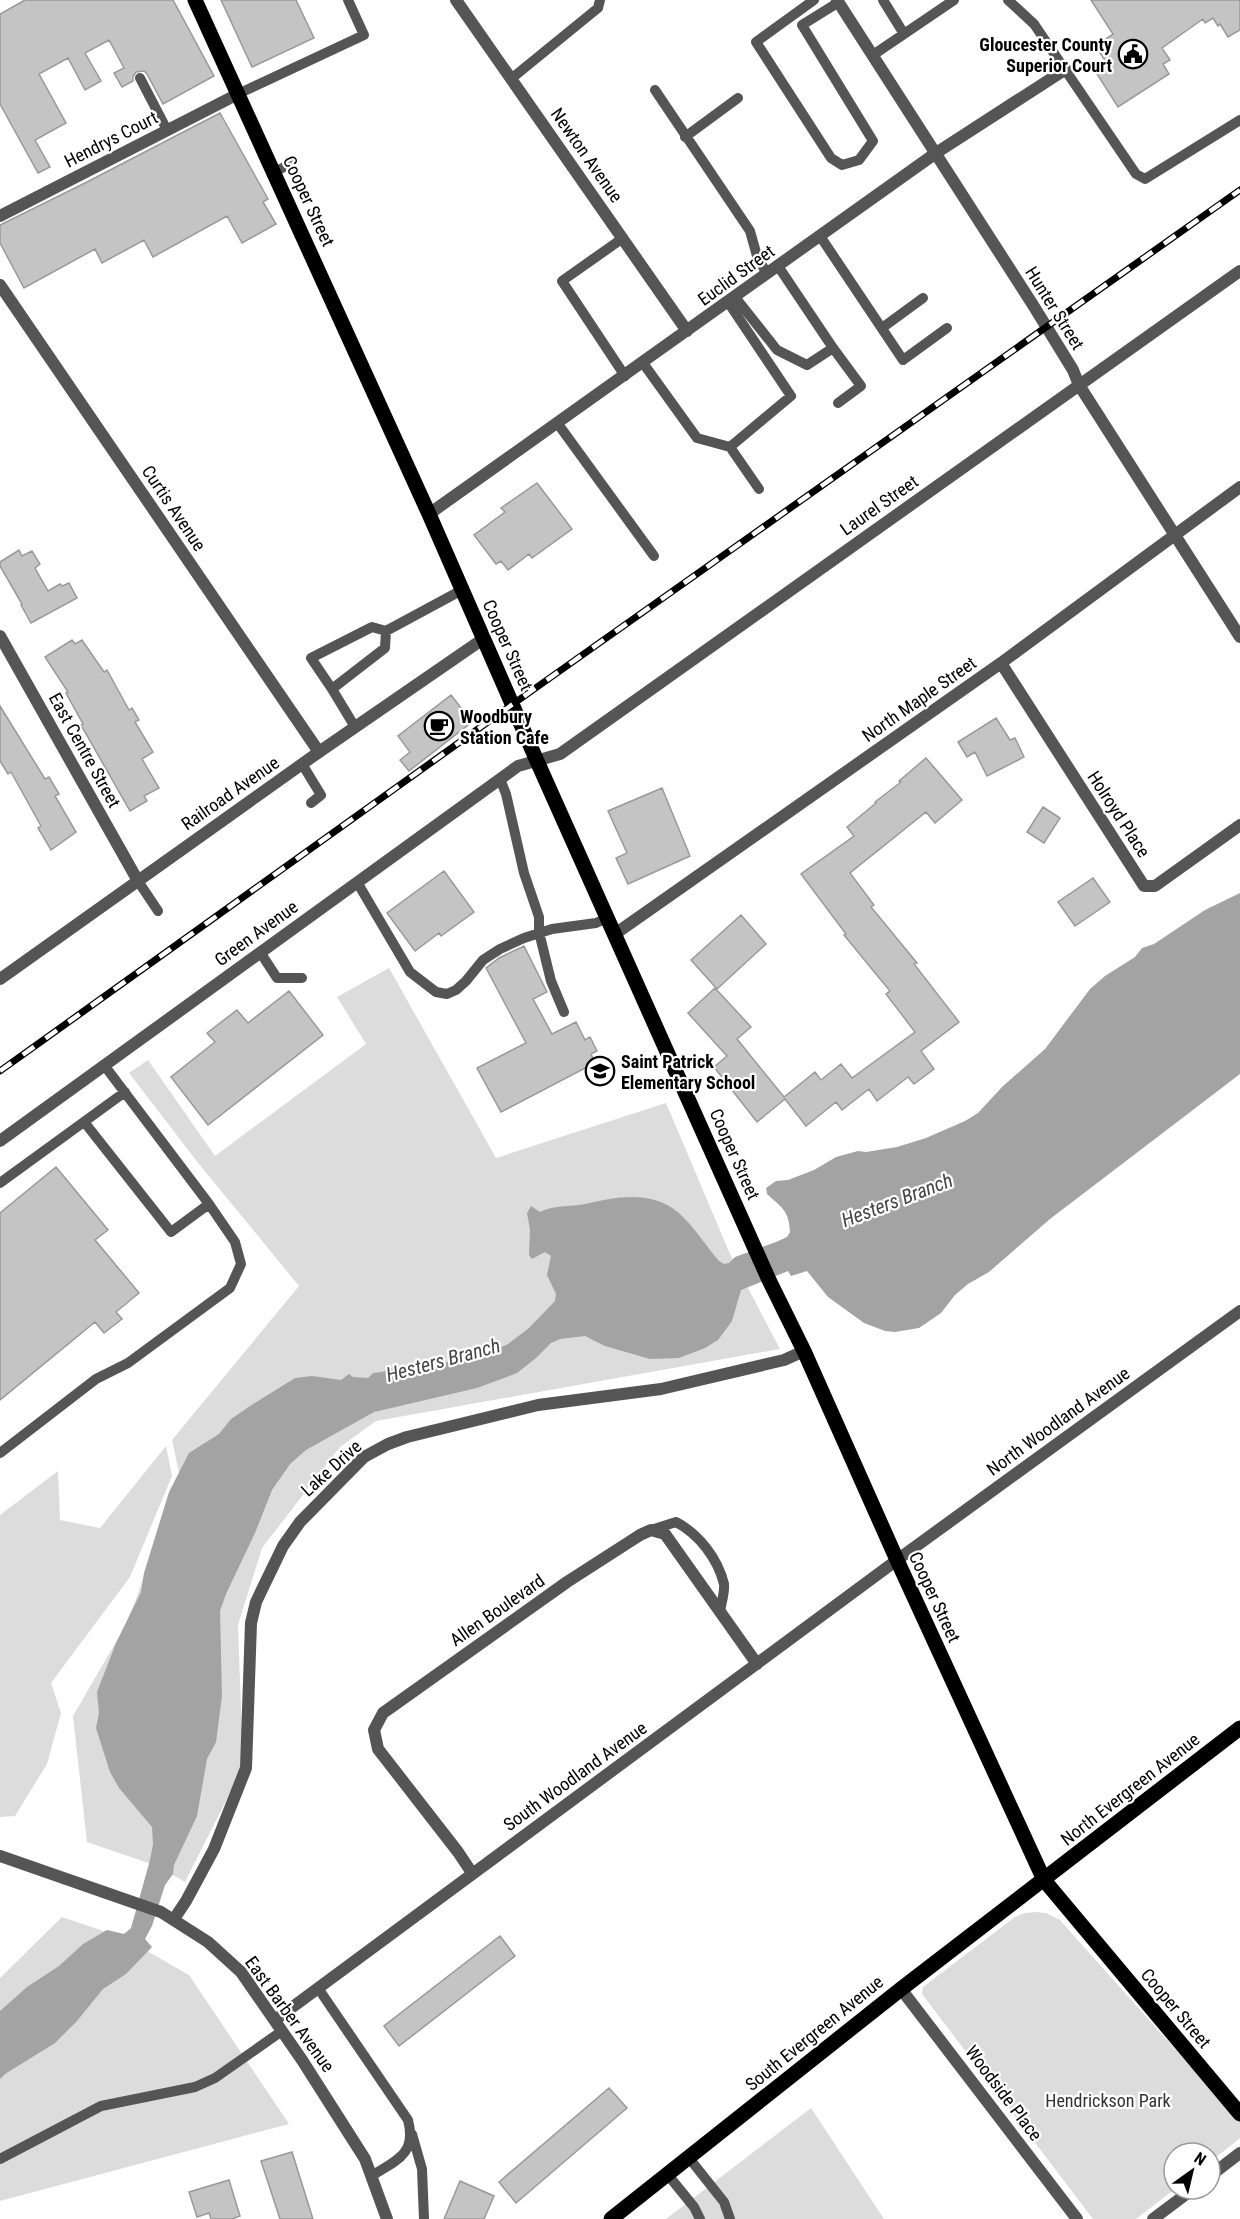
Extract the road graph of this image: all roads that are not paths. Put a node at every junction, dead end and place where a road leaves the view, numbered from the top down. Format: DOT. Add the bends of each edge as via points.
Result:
graph roads {
  1 [pos="195,0"];
  2 [pos="348,0"];
  3 [pos="456,0"];
  4 [pos="600,0"];
  5 [pos="814,0"];
  6 [pos="883,0"];
  7 [pos="954,0"];
  8 [pos="1008,0"];
  9 [pos="838,1"];
  10 [pos="904,34"];
  11 [pos="873,55"];
  12 [pos="1066,69"];
  13 [pos="140,78"];
  14 [pos="512,79"];
  15 [pos="655,90"];
  16 [pos="238,94"];
  17 [pos="738,98"];
  18 [pos="1240,120"];
  19 [pos="167,130"];
  20 [pos="685,137"];
  21 [pos="936,153"];
  22 [pos="293,162"];
  23 [pos="275,172"];
  24 [pos="0,216"];
  25 [pos="820,236"];
  26 [pos="623,238"];
  27 [pos="778,266"];
  28 [pos="1240,272"];
  29 [pos="767,274"];
  30 [pos="0,285"];
  31 [pos="923,297"];
  32 [pos="732,300"];
  33 [pos="882,328"];
  34 [pos="947,328"];
  35 [pos="687,331"];
  36 [pos="833,348"];
  37 [pos="643,363"];
  38 [pos="625,376"];
  39 [pos="1079,385"];
  40 [pos="838,403"];
  41 [pos="558,424"];
  42 [pos="730,447"];
  43 [pos="1240,488"];
  44 [pos="759,489"];
  45 [pos="429,514"];
  46 [pos="1176,535"];
  47 [pos="654,556"];
  48 [pos="462,590"];
  49 [pos="386,631"];
  50 [pos="0,636"];
  51 [pos="1240,637"];
  52 [pos="483,639"];
  53 [pos="1001,663"];
  54 [pos="332,689"];
  55 [pos="355,727"];
  56 [pos="319,752"];
  57 [pos="537,761"];
  58 [pos="302,764"];
  59 [pos="500,779"];
  60 [pos="311,804"];
  61 [pos="1240,825"];
  62 [pos="138,880"];
  63 [pos="357,882"];
  64 [pos="158,911"];
  65 [pos="608,918"];
  66 [pos="539,932"];
  67 [pos="615,934"];
  68 [pos="260,952"];
  69 [pos="302,978"];
  70 [pos="0,979"];
  71 [pos="564,1012"];
  72 [pos="104,1065"];
  73 [pos="125,1092"];
  74 [pos="85,1124"];
  75 [pos="0,1141"];
  76 [pos="0,1183"];
  77 [pos="209,1204"];
  78 [pos="1240,1311"];
  79 [pos="804,1351"];
  80 [pos="1,1450"];
  81 [pos="651,1530"];
  82 [pos="897,1560"];
  83 [pos="720,1612"];
  84 [pos="757,1664"];
  85 [pos="1240,1728"];
  86 [pos="0,1856"];
  87 [pos="472,1873"];
  88 [pos="1044,1880"];
  89 [pos="174,1919"];
  90 [pos="318,1988"];
  91 [pos="901,1989"];
  92 [pos="275,2020"];
  93 [pos="282,2031"];
  94 [pos="1240,2114"];
  95 [pos="411,2130"];
  96 [pos="1240,2153"];
  97 [pos="689,2158"];
  98 [pos="0,2159"];
  99 [pos="1222,2167"];
  100 [pos="668,2175"];
  101 [pos="371,2176"];
  102 [pos="1177,2201"];
  103 [pos="387,2219"];
  104 [pos="424,2219"];
  105 [pos="611,2219"];
  106 [pos="700,2219"];
  107 [pos="730,2219"];
  108 [pos="1077,2219"];
  109 [pos="1153,2219"];
  1 -- 16 [label="main road, Cooper Street"];
  2 -- 16 [label="lane" via="364,35"];
  3 -- 14 [label="street, Newton Avenue"];
  4 -- 14 [label="lane" via="598,8"];
  5 -- 9 [label="lane" via="756,42 831,158 842,165 859,160 873,141 802,25"];
  6 -- 10 [label="lane"];
  7 -- 10 [label="lane"];
  8 -- 12 [label="lane" via="1034,24"];
  9 -- 11 [label="street, Hunter Street"];
  10 -- 11 [label="lane"];
  11 -- 21 [label="street, Hunter Street"];
  12 -- 18 [label="lane" via="1136,174 1145,179"];
  12 -- 21 [label="street, Euclid Street"];
  13 -- 19 [label="lane"];
  14 -- 26 [label="street, Newton Avenue"];
  15 -- 20 [label="lane"];
  16 -- 19 [label="street, Hendrys Court"];
  16 -- 23 [label="main road, Cooper Street"];
  17 -- 20 [label="lane"];
  19 -- 24 [label="street, Hendrys Court"];
  20 -- 29 [label="lane" via="750,231"];
  21 -- 25 [label="street, Euclid Street"];
  21 -- 39 [label="street, Hunter Street"];
  22 -- 23 [label="lane"];
  23 -- 45 [label="main road, Cooper Street"];
  25 -- 27 [label="street, Euclid Street"];
  25 -- 33 [label="lane"];
  26 -- 35 [label="street, Newton Avenue"];
  26 -- 38 [label="lane" via="562,281"];
  27 -- 29 [label="street, Euclid Street"];
  27 -- 36 [label="lane"];
  28 -- 39 [label="street, Laurel Street"];
  29 -- 32 [label="street, Euclid Street"];
  30 -- 56 [label="street, Curtis Avenue"];
  31 -- 33 [label="lane"];
  32 -- 35 [label="street, Euclid Street"];
  32 -- 36 [label="lane" via="777,350 807,365"];
  32 -- 42 [label="lane" via="790,396"];
  33 -- 34 [label="lane" via="903,360"];
  35 -- 37 [label="street, Euclid Street"];
  36 -- 40 [label="lane" via="861,386"];
  37 -- 38 [label="street, Euclid Street"];
  37 -- 42 [label="lane" via="697,438"];
  38 -- 41 [label="street, Euclid Street"];
  39 -- 46 [label="street, Hunter Street"];
  39 -- 57 [label="street, Laurel Street" via="560,754"];
  41 -- 45 [label="street, Euclid Street"];
  41 -- 47 [label="lane"];
  42 -- 44 [label="lane"];
  43 -- 46 [label="street, North Maple Street"];
  45 -- 48 [label="main road, Cooper Street"];
  46 -- 51 [label="street, Hunter Street"];
  46 -- 53 [label="street, North Maple Street"];
  48 -- 49 [label="lane"];
  48 -- 52 [label="main road, Cooper Street"];
  49 -- 54 [label="lane" via="385,648"];
  49 -- 54 [label="lane" via="372,627 311,658"];
  50 -- 62 [label="street, East Centre Street"];
  52 -- 55 [label="street, Railroad Avenue"];
  52 -- 57 [label="main road, Cooper Street"];
  53 -- 61 [label="street, Holroyd Place" via="1144,886 1155,886"];
  53 -- 67 [label="street, North Maple Street"];
  54 -- 55 [label="lane"];
  55 -- 56 [label="street, Railroad Avenue"];
  56 -- 58 [label="street, Railroad Avenue"];
  57 -- 59 [label="street, Green Avenue" via="518,766"];
  57 -- 65 [label="main road, Cooper Street"];
  58 -- 60 [label="lane" via="321,795"];
  58 -- 62 [label="street, Railroad Avenue"];
  59 -- 63 [label="street, Green Avenue"];
  59 -- 66 [label="lane" via="524,873 540,917"];
  62 -- 64 [label="lane"];
  62 -- 70 [label="street, Railroad Avenue"];
  63 -- 66 [label="lane" via="410,972 436,992 447,994 456,990 483,960"];
  63 -- 68 [label="street, Green Avenue"];
  65 -- 66 [label="lane"];
  65 -- 67 [label="main road, Cooper Street"];
  66 -- 71 [label="lane" via="551,981"];
  67 -- 79 [label="main road, Cooper Street"];
  68 -- 69 [label="lane" via="277,978"];
  68 -- 72 [label="street, Green Avenue"];
  72 -- 73 [label="lane"];
  72 -- 75 [label="street, Green Avenue"];
  73 -- 74 [label="lane"];
  73 -- 77 [label="lane"];
  74 -- 76 [label="lane"];
  74 -- 77 [label="lane" via="171,1232"];
  77 -- 80 [label="lane" via="235,1242 241,1264 230,1288 152,1346 96,1379"];
  78 -- 82 [label="street, North Woodland Avenue"];
  79 -- 82 [label="main road, Cooper Street"];
  79 -- 89 [label="street, Lake Drive" via="784,1360 661,1389 538,1405 452,1425 407,1437 364,1456 300,1522 283,1546 255,1602 246,1768 214,1849"];
  81 -- 83 [label="street" via="665,1534"];
  81 -- 83 [label="lane" via="676,1522 690,1529 710,1553 724,1585"];
  81 -- 87 [label="street, Allen Boulevard" via="567,1582 383,1713 374,1730 378,1749"];
  82 -- 84 [label="street, South Woodland Avenue"];
  82 -- 88 [label="main road, Cooper Street"];
  83 -- 84 [label="street"];
  84 -- 87 [label="street, South Woodland Avenue"];
  85 -- 88 [label="main road, North Evergreen Avenue"];
  86 -- 89 [label="street, East Barber Avenue"];
  87 -- 90 [label="street, South Woodland Avenue"];
  88 -- 91 [label="main road, South Evergreen Avenue"];
  88 -- 94 [label="main road, Cooper Street"];
  89 -- 92 [label="street, East Barber Avenue" via="208,1942 241,1972"];
  90 -- 92 [label="street, South Woodland Avenue"];
  90 -- 95 [label="lane"];
  91 -- 97 [label="main road, South Evergreen Avenue"];
  91 -- 108 [label="street, Woodside Place"];
  92 -- 93 [label="street, East Barber Avenue"];
  93 -- 98 [label="lane" via="215,2078 195,2087 101,2106"];
  93 -- 101 [label="street, East Barber Avenue" via="365,2159"];
  95 -- 101 [label="lane" via="407,2152"];
  95 -- 104 [label="lane" via="422,2169"];
  96 -- 99 [label="street"];
  97 -- 100 [label="main road, South Evergreen Avenue"];
  97 -- 107 [label="lane" via="724,2202"];
  100 -- 105 [label="main road, South Evergreen Avenue"];
  100 -- 106 [label="lane"];
  101 -- 103 [label="street, East Barber Avenue"];
  102 -- 109 [label="street"];
}
